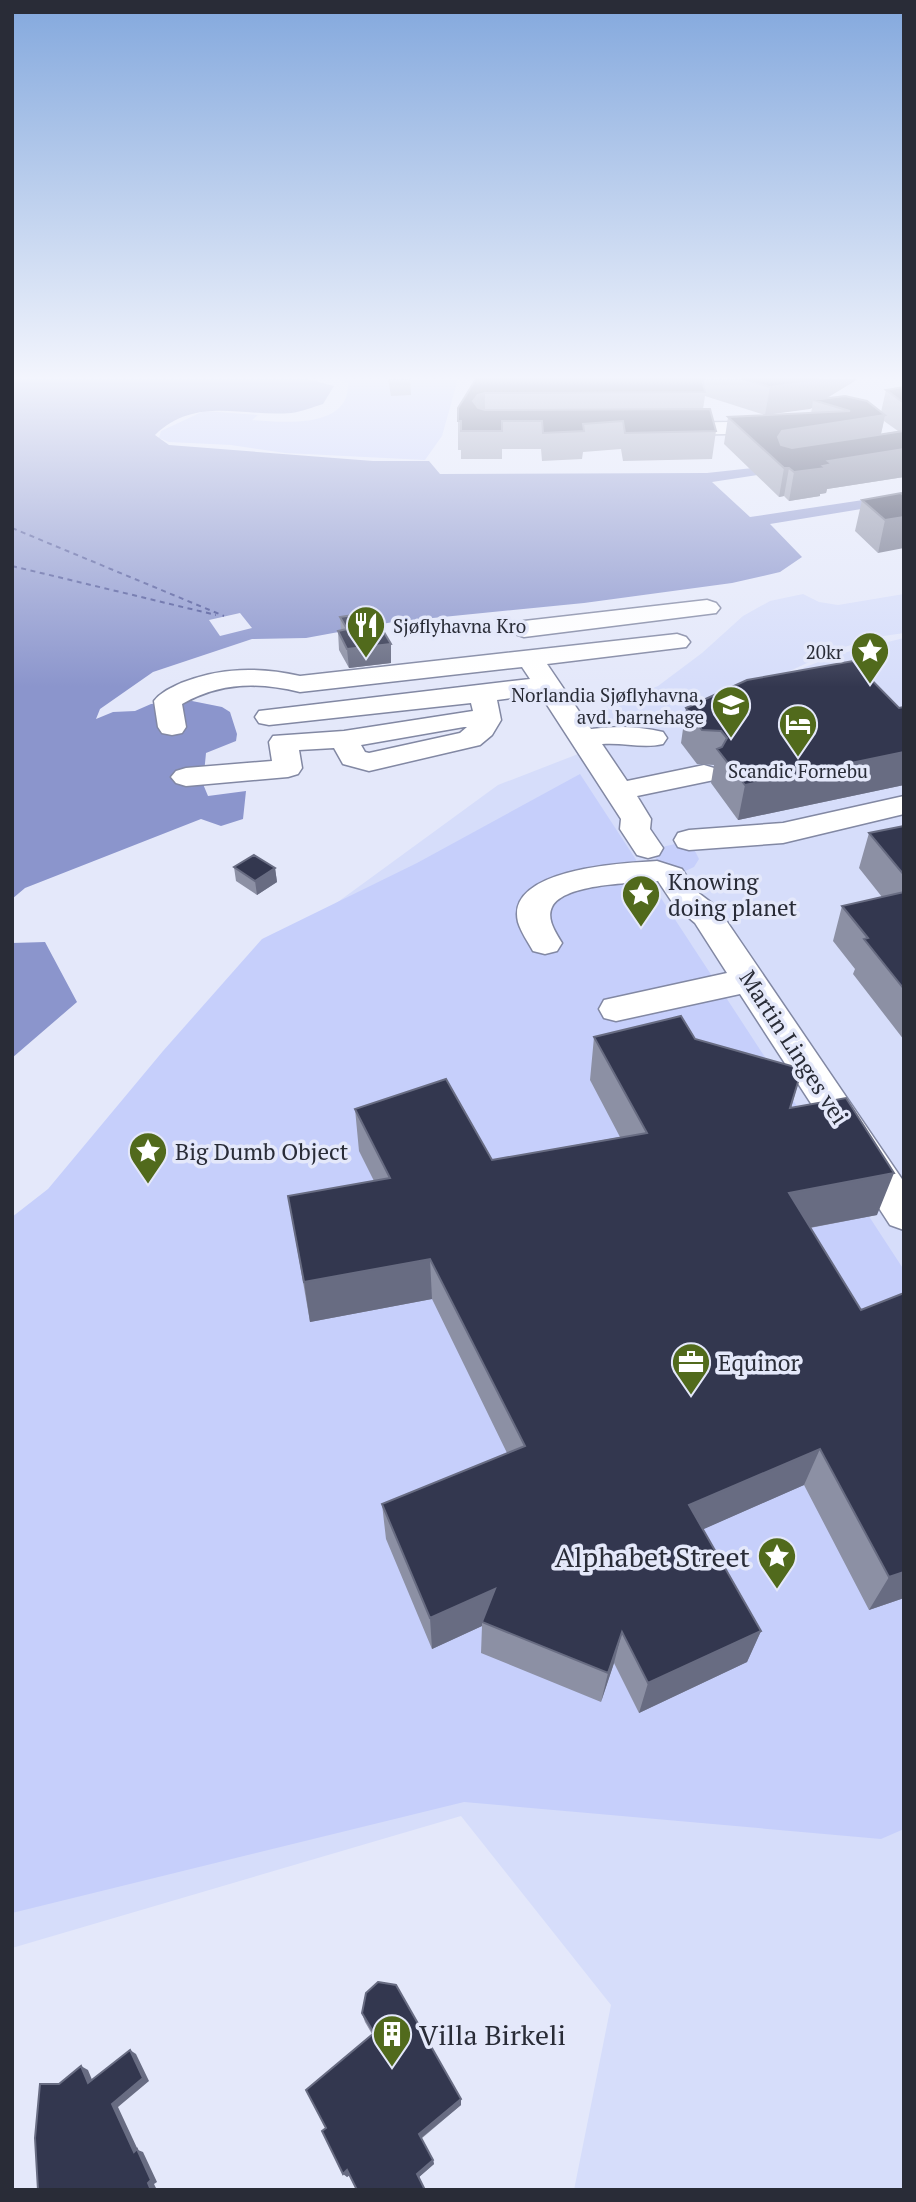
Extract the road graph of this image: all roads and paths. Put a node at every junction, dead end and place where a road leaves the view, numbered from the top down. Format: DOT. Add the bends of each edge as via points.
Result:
graph roads {
  1 [pos="707,608"];
  2 [pos="620,618"];
  3 [pos="524,629"];
  4 [pos="677,642"];
  5 [pos="642,655"];
  6 [pos="529,658"];
  7 [pos="300,684"];
  8 [pos="547,685"];
  9 [pos="484,707"];
  10 [pos="307,713"];
  11 [pos="269,717"];
  12 [pos="172,727"];
  13 [pos="584,738"];
  14 [pos="653,738"];
  15 [pos="704,774"];
  16 [pos="186,777"];
  17 [pos="619,791"];
  18 [pos="902,808"];
  19 [pos="673,858"];
  20 [pos="545,943"];
  21 [pos="749,980"];
  22 [pos="615,1009"];
  23 [pos="904,1213"];
  1 -- 2 [label="street"];
  2 -- 3 [label="street"];
  2 -- 5 [label="street"];
  4 -- 5 [label="street"];
  5 -- 6 [label="street"];
  6 -- 7 [label="street"];
  6 -- 8 [label="street, Martin Linges vei"];
  7 -- 10 [label="street"];
  7 -- 12 [label="street" via="254,674 192,688 168,701"];
  8 -- 9 [label="street"];
  8 -- 13 [label="street, Martin Linges vei"];
  9 -- 10 [label="street" via="386,706"];
  9 -- 16 [label="street" via="480,731 470,739 369,762 353,758 348,739 283,742 288,768"];
  10 -- 11 [label="street"];
  13 -- 14 [label="street" via="620,734"];
  13 -- 17 [label="street, Martin Linges vei"];
  15 -- 17 [label="lane"];
  17 -- 19 [label="street, Martin Linges vei" via="636,820 635,830"];
  18 -- 19 [label="street" via="783,833 766,844"];
  19 -- 20 [label="street" via="561,884 539,901 534,922"];
  19 -- 21 [label="street, Martin Linges vei" via="685,898 706,915"];
  21 -- 22 [label="street"];
  21 -- 23 [label="street, Martin Linges vei"];
}
